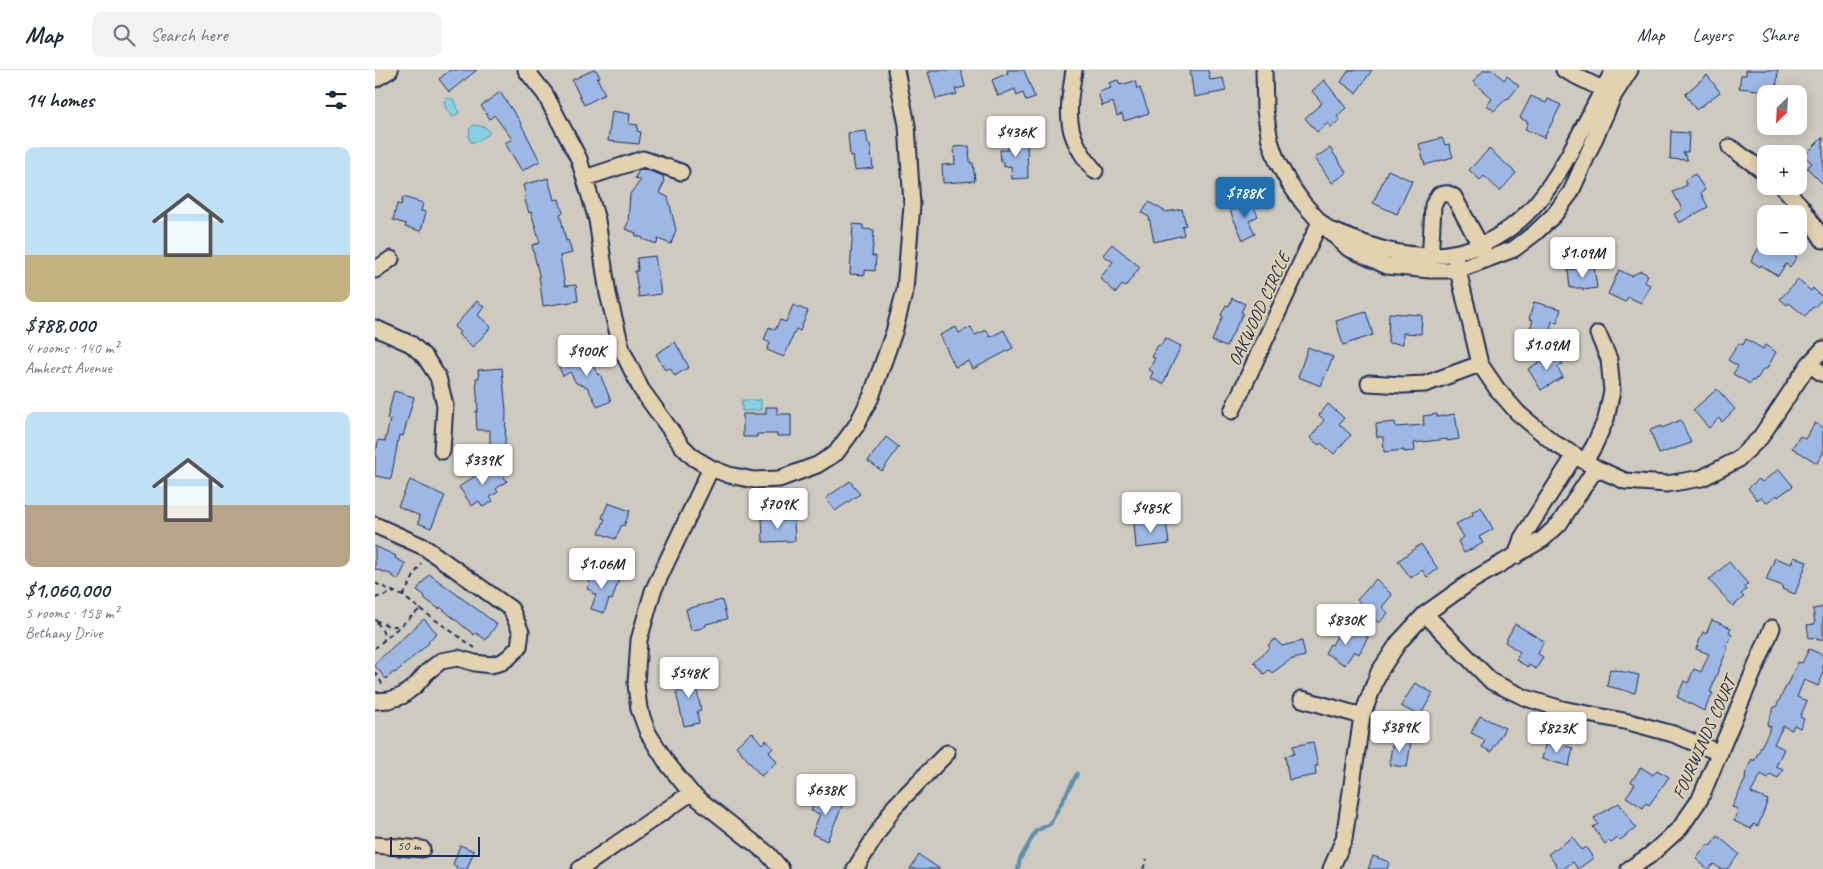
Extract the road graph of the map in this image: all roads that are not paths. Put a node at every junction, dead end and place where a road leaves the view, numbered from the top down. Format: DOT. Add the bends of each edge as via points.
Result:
graph roads {
  1 [pos="390,70"];
  2 [pos="526,70"];
  3 [pos="896,70"];
  4 [pos="1074,70"];
  5 [pos="1264,70"];
  6 [pos="1564,70"];
  7 [pos="1614,70"];
  8 [pos="1629,70"];
  9 [pos="375,79"];
  10 [pos="1608,92"];
  11 [pos="1730,147"];
  12 [pos="1757,166"];
  13 [pos="1095,171"];
  14 [pos="681,172"];
  15 [pos="585,178"];
  16 [pos="1791,195"];
  17 [pos="1324,226"];
  18 [pos="1823,240"];
  19 [pos="1481,245"];
  20 [pos="1454,252"];
  21 [pos="1430,255"];
  22 [pos="391,259"];
  23 [pos="1488,260"];
  24 [pos="375,270"];
  25 [pos="1429,270"];
  26 [pos="1458,270"];
  27 [pos="375,328"];
  28 [pos="1598,334"];
  29 [pos="1823,350"];
  30 [pos="1480,364"];
  31 [pos="1809,364"];
  32 [pos="1823,374"];
  33 [pos="1369,382"];
  34 [pos="1232,411"];
  35 [pos="442,451"];
  36 [pos="1585,461"];
  37 [pos="711,468"];
  38 [pos="375,525"];
  39 [pos="1516,556"];
  40 [pos="1425,614"];
  41 [pos="1772,628"];
  42 [pos="1302,699"];
  43 [pos="375,701"];
  44 [pos="1362,716"];
  45 [pos="947,753"];
  46 [pos="1720,753"];
  47 [pos="691,793"];
  48 [pos="375,845"];
  49 [pos="422,849"];
  50 [pos="580,869"];
  51 [pos="781,869"];
  52 [pos="855,869"];
  53 [pos="1331,869"];
  54 [pos="1629,869"];
  1 -- 9 [label="street"];
  2 -- 15 [label="street" via="545,94"];
  3 -- 37 [label="street" via="907,125 912,205 905,290 871,397 856,426 836,452 817,465 779,479 754,480"];
  4 -- 13 [label="street" via="1068,110 1073,135 1082,156"];
  5 -- 17 [label="street" via="1265,110 1277,161 1289,184"];
  6 -- 10 [label="street"];
  7 -- 10 [label="street"];
  8 -- 10 [label="street"];
  10 -- 19 [label="street" via="1561,169 1530,212 1497,238"];
  10 -- 23 [label="street" via="1582,170 1571,192 1535,233 1514,249"];
  11 -- 12 [label="street"];
  14 -- 15 [label="street" via="643,159"];
  15 -- 37 [label="street" via="597,220 608,294 622,350 641,389 682,446"];
  16 -- 18 [label="street"];
  17 -- 21 [label="street" via="1389,251"];
  17 -- 25 [label="street" via="1348,248 1387,266"];
  17 -- 34 [label="street, OAKWOOD CIRCLE"];
  19 -- 20 [label="street"];
  19 -- 21 [label="street" via="1454,198 1444,193 1433,205"];
  19 -- 23 [label="street"];
  20 -- 21 [label="street"];
  20 -- 26 [label="street"];
  21 -- 25 [label="street"];
  22 -- 24 [label="street"];
  23 -- 26 [label="street"];
  25 -- 26 [label="street"];
  26 -- 30 [label="street"];
  27 -- 35 [label="street" via="411,344 425,356 438,377 445,405"];
  28 -- 36 [label="street" via="1609,359 1612,391 1606,419"];
  29 -- 31 [label="street"];
  30 -- 33 [label="street" via="1425,384"];
  30 -- 36 [label="street" via="1518,413 1554,443"];
  31 -- 32 [label="street"];
  31 -- 36 [label="street" via="1760,438 1737,460 1702,478 1667,484 1625,481"];
  36 -- 39 [label="street" via="1522,538"];
  36 -- 39 [label="street" via="1559,524"];
  37 -- 47 [label="street" via="653,591 639,640 636,675 639,710 648,733"];
  38 -- 43 [label="street" via="428,550 511,609 521,632 519,647 502,662 491,665 457,658 441,661 402,696"];
  39 -- 40 [label="street" via="1473,580"];
  40 -- 44 [label="street" via="1399,642 1379,672"];
  40 -- 46 [label="street" via="1492,682 1500,686 1553,706 1673,734"];
  41 -- 46 [label="street, FOURWINDS COURT"];
  42 -- 44 [label="street"];
  44 -- 53 [label="street" via="1344,838"];
  45 -- 52 [label="street" via="894,807"];
  46 -- 54 [label="street, FOURWINDS COURT" via="1700,799 1680,828"];
  47 -- 50 [label="street"];
  47 -- 51 [label="street" via="768,854"];
  48 -- 49 [label="street"];
}
